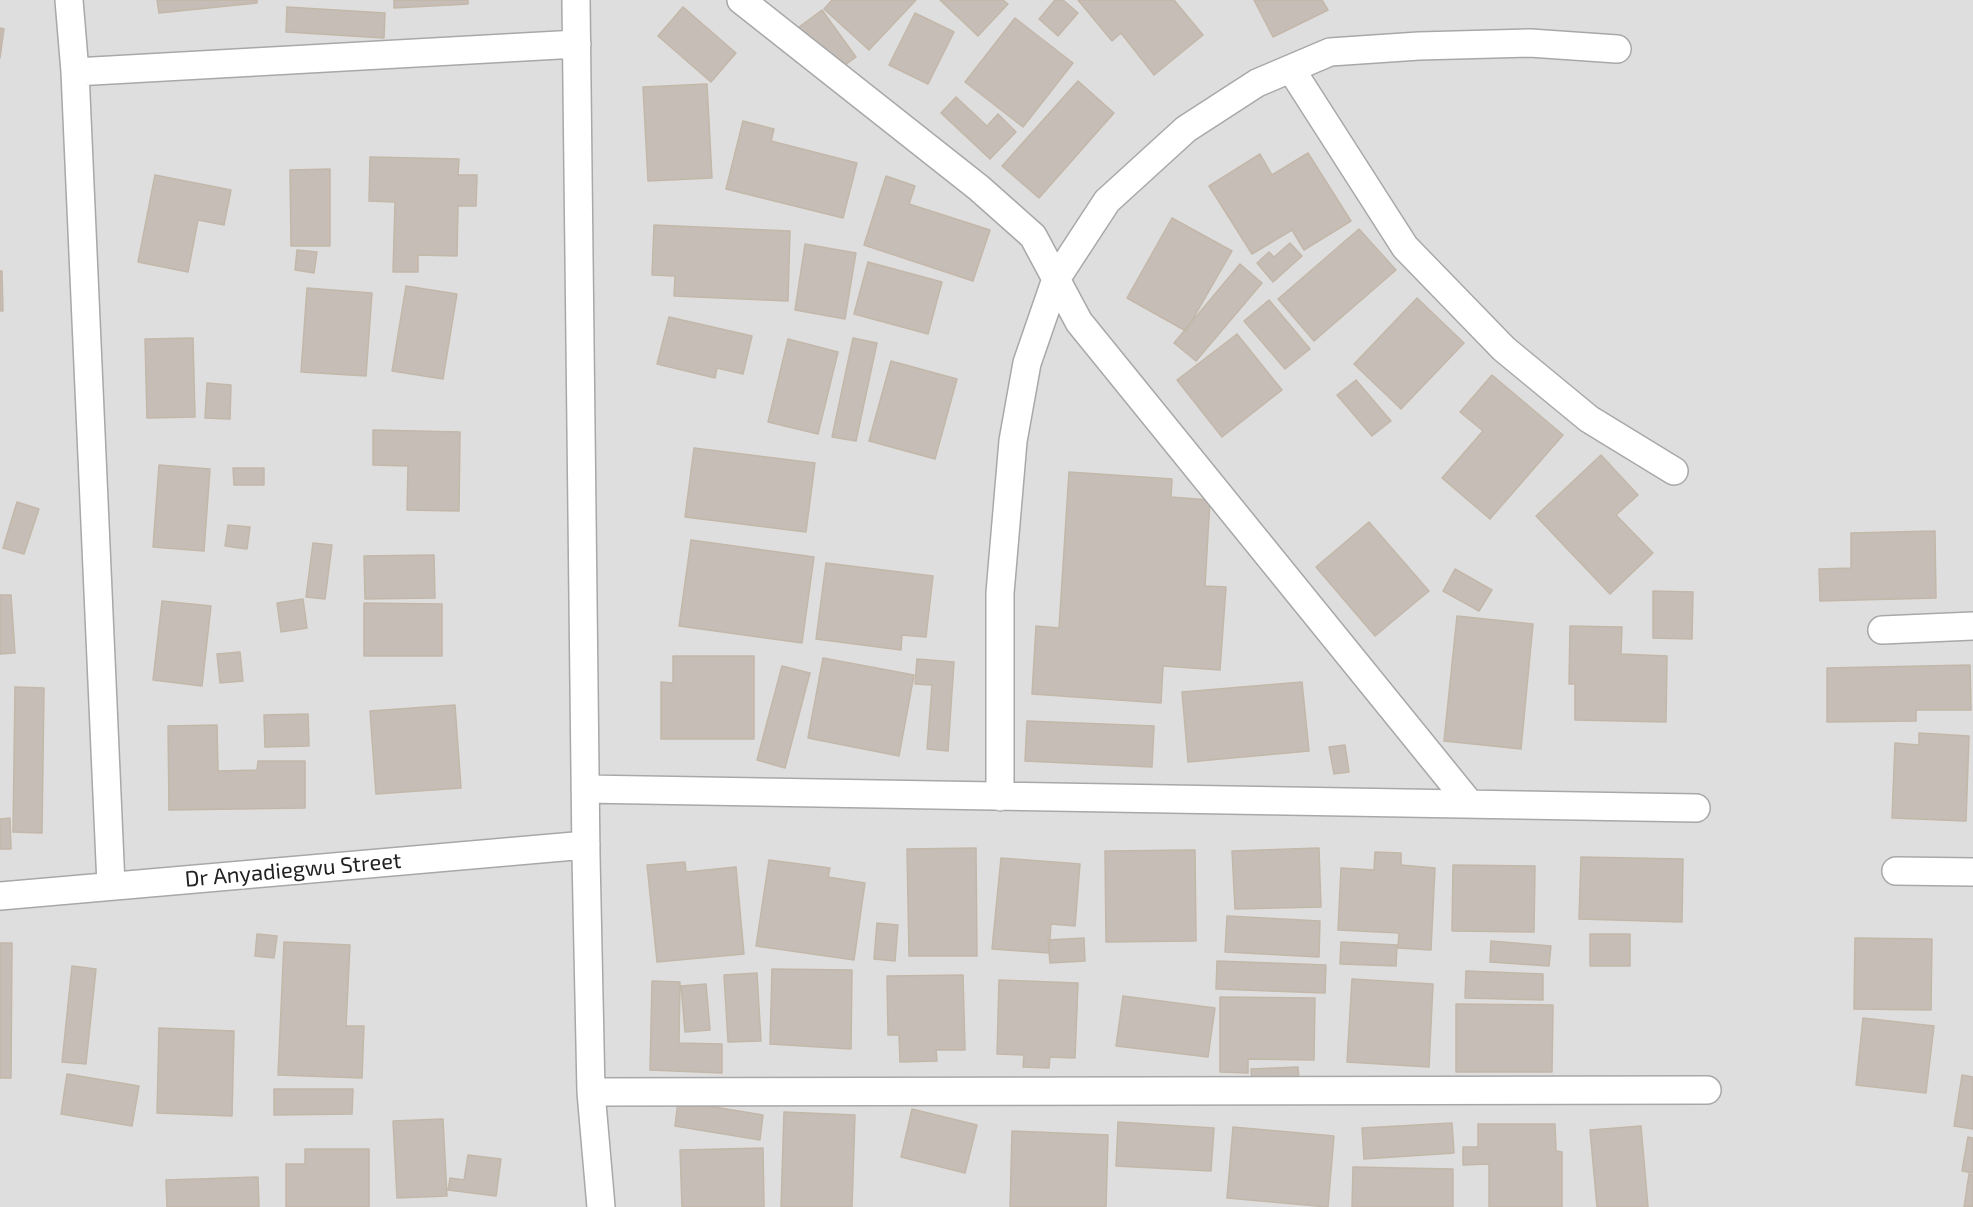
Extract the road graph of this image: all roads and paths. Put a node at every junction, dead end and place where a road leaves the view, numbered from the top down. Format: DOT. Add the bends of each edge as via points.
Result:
graph roads {
  1 [pos="69,0"];
  2 [pos="576,0"];
  3 [pos="741,0"];
  4 [pos="577,44"];
  5 [pos="1617,49"];
  6 [pos="1290,69"];
  7 [pos="75,72"];
  8 [pos="1056,279"];
  9 [pos="1674,471"];
  10 [pos="1973,626"];
  11 [pos="1882,630"];
  12 [pos="585,789"];
  13 [pos="1000,796"];
  14 [pos="1470,804"];
  15 [pos="1696,808"];
  16 [pos="586,845"];
  17 [pos="1896,871"];
  18 [pos="1973,872"];
  19 [pos="111,885"];
  20 [pos="0,896"];
  21 [pos="1707,1090"];
  22 [pos="591,1092"];
  23 [pos="601,1207"];
  1 -- 7 [label="street"];
  2 -- 4 [label="street"];
  3 -- 8 [label="street" via="997,204 1033,236"];
  4 -- 7 [label="street"];
  4 -- 12 [label="street"];
  5 -- 6 [label="street" via="1530,43 1419,46 1330,52"];
  6 -- 8 [label="street" via="1257,83 1186,129 1107,201"];
  6 -- 9 [label="street" via="1405,247 1504,349 1589,419"];
  7 -- 19 [label="street"];
  8 -- 13 [label="street" via="1027,363 1013,441 1000,593"];
  8 -- 14 [label="street" via="1079,322"];
  10 -- 11 [label="street"];
  12 -- 13 [label="street"];
  12 -- 16 [label="street"];
  13 -- 14 [label="street"];
  14 -- 15 [label="street"];
  16 -- 19 [label="street, Dr Anyadiegwu Street"];
  16 -- 22 [label="street"];
  17 -- 18 [label="street"];
  19 -- 20 [label="street, Dr Anyadiegwu Street"];
  21 -- 22 [label="street"];
  22 -- 23 [label="street"];
}
